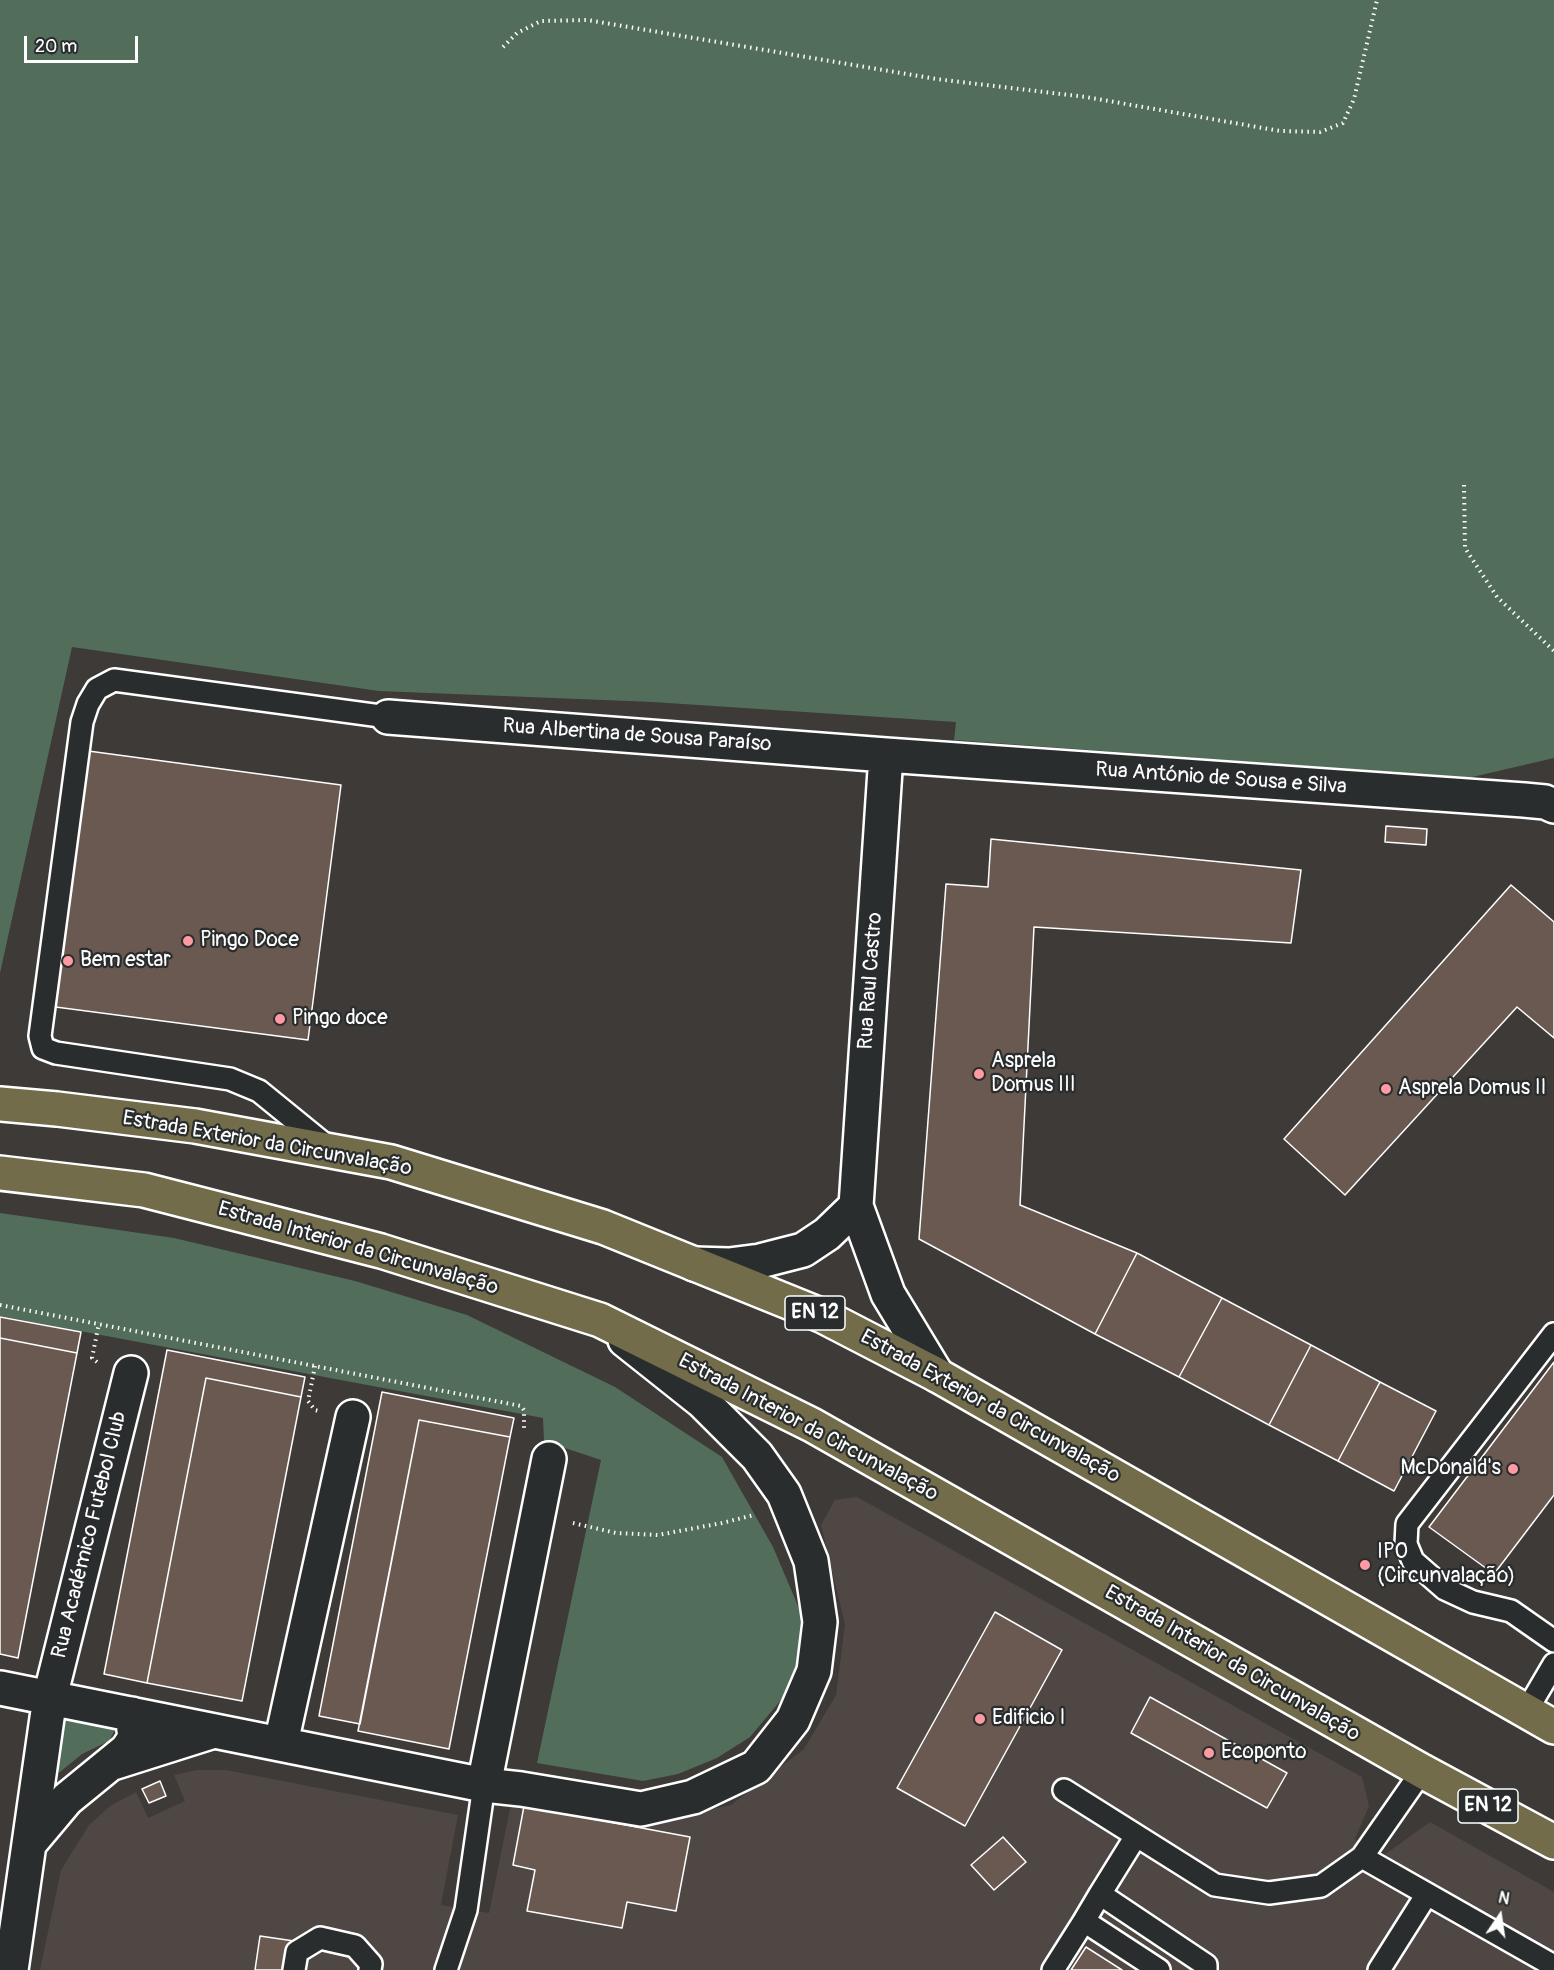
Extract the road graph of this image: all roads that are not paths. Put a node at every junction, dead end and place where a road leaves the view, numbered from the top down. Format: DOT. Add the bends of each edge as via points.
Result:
graph roads {
  1 [pos="388,717"];
  2 [pos="886,756"];
  3 [pos="1554,806"];
  4 [pos="0,1104"];
  5 [pos="334,1152"];
  6 [pos="0,1173"];
  7 [pos="856,1206"];
  8 [pos="694,1264"];
  9 [pos="600,1320"];
  10 [pos="1554,1334"];
  11 [pos="130,1373"];
  12 [pos="937,1375"];
  13 [pos="353,1417"];
  14 [pos="549,1459"];
  15 [pos="1554,1641"];
  16 [pos="1554,1664"];
  17 [pos="0,1688"];
  18 [pos="50,1697"];
  19 [pos="132,1714"];
  20 [pos="1541,1718"];
  21 [pos="216,1731"];
  22 [pos="281,1743"];
  23 [pos="113,1763"];
  24 [pos="1422,1771"];
  25 [pos="484,1785"];
  26 [pos="1064,1790"];
  27 [pos="1136,1836"];
  28 [pos="1554,1842"];
  29 [pos="30,1843"];
  30 [pos="1362,1857"];
  31 [pos="1100,1894"];
  32 [pos="1427,1894"];
  33 [pos="1084,1921"];
  34 [pos="1554,1966"];
  35 [pos="11,1970"];
  36 [pos="294,1970"];
  37 [pos="370,1970"];
  38 [pos="446,1970"];
  39 [pos="1053,1970"];
  40 [pos="1159,1970"];
  41 [pos="1206,1970"];
  42 [pos="1379,1970"];
  1 -- 2 [label="street, Rua Albertina de Sousa Paraíso"];
  1 -- 5 [label="lane" via="114,680 97,689 82,722 40,1036 43,1048 56,1053 230,1079 259,1092"];
  2 -- 3 [label="street, Rua António de Sousa e Silva" via="1524,800"];
  2 -- 7 [label="street, Rua Raul Castro"];
  4 -- 5 [label="main road, Estrada Exterior da Circunvalação / EN 12" via="195,1126"];
  5 -- 8 [label="main road, Estrada Exterior da Circunvalação / EN 12" via="391,1162 603,1227"];
  6 -- 9 [label="main road, Estrada Interior da Circunvalação / EN 12" via="144,1190 381,1251"];
  7 -- 8 [label="street" via="827,1234 803,1250 760,1262"];
  7 -- 12 [label="street, Rua Raul Castro" via="888,1294"];
  8 -- 12 [label="main road, Estrada Exterior da Circunvalação / EN 12" via="823,1317"];
  9 -- 24 [label="main road, Estrada Interior da Circunvalação / EN 12" via="812,1425"];
  9 -- 25 [label="street" via="703,1402 757,1456 784,1494 811,1561 820,1622 814,1671 793,1720 756,1767 693,1797 641,1809"];
  10 -- 15 [label="lane" via="1407,1524 1406,1544 1413,1561 1445,1589 1473,1602 1510,1611"];
  11 -- 18 [label="street, Rua Académico Futebol Club"];
  12 -- 20 [label="main road, Estrada Exterior da Circunvalação / EN 12"];
  13 -- 22 [label="street"];
  14 -- 25 [label="street"];
  16 -- 20 [label="lane"];
  17 -- 18 [label="street"];
  18 -- 19 [label="street"];
  18 -- 29 [label="street, Rua Académico Futebol Club"];
  19 -- 21 [label="street"];
  19 -- 23 [label="street" via="135,1738"];
  21 -- 22 [label="street"];
  21 -- 23 [label="street"];
  22 -- 25 [label="street"];
  23 -- 29 [label="street" via="67,1799"];
  24 -- 28 [label="main road, Estrada Interior da Circunvalação / EN 12"];
  24 -- 30 [label="lane"];
  25 -- 38 [label="lane" via="466,1910"];
  26 -- 27 [label="lane"];
  27 -- 30 [label="lane" via="1215,1885 1269,1893 1321,1886"];
  27 -- 31 [label="lane"];
  29 -- 35 [label="street, Rua Académico Futebol Club"];
  30 -- 32 [label="lane"];
  31 -- 33 [label="lane"];
  31 -- 41 [label="lane" via="1206,1965"];
  32 -- 34 [label="lane"];
  32 -- 42 [label="lane"];
  33 -- 39 [label="lane"];
  33 -- 40 [label="lane"];
  36 -- 37 [label="lane" via="297,1952 320,1938 355,1946 371,1964"];
}
